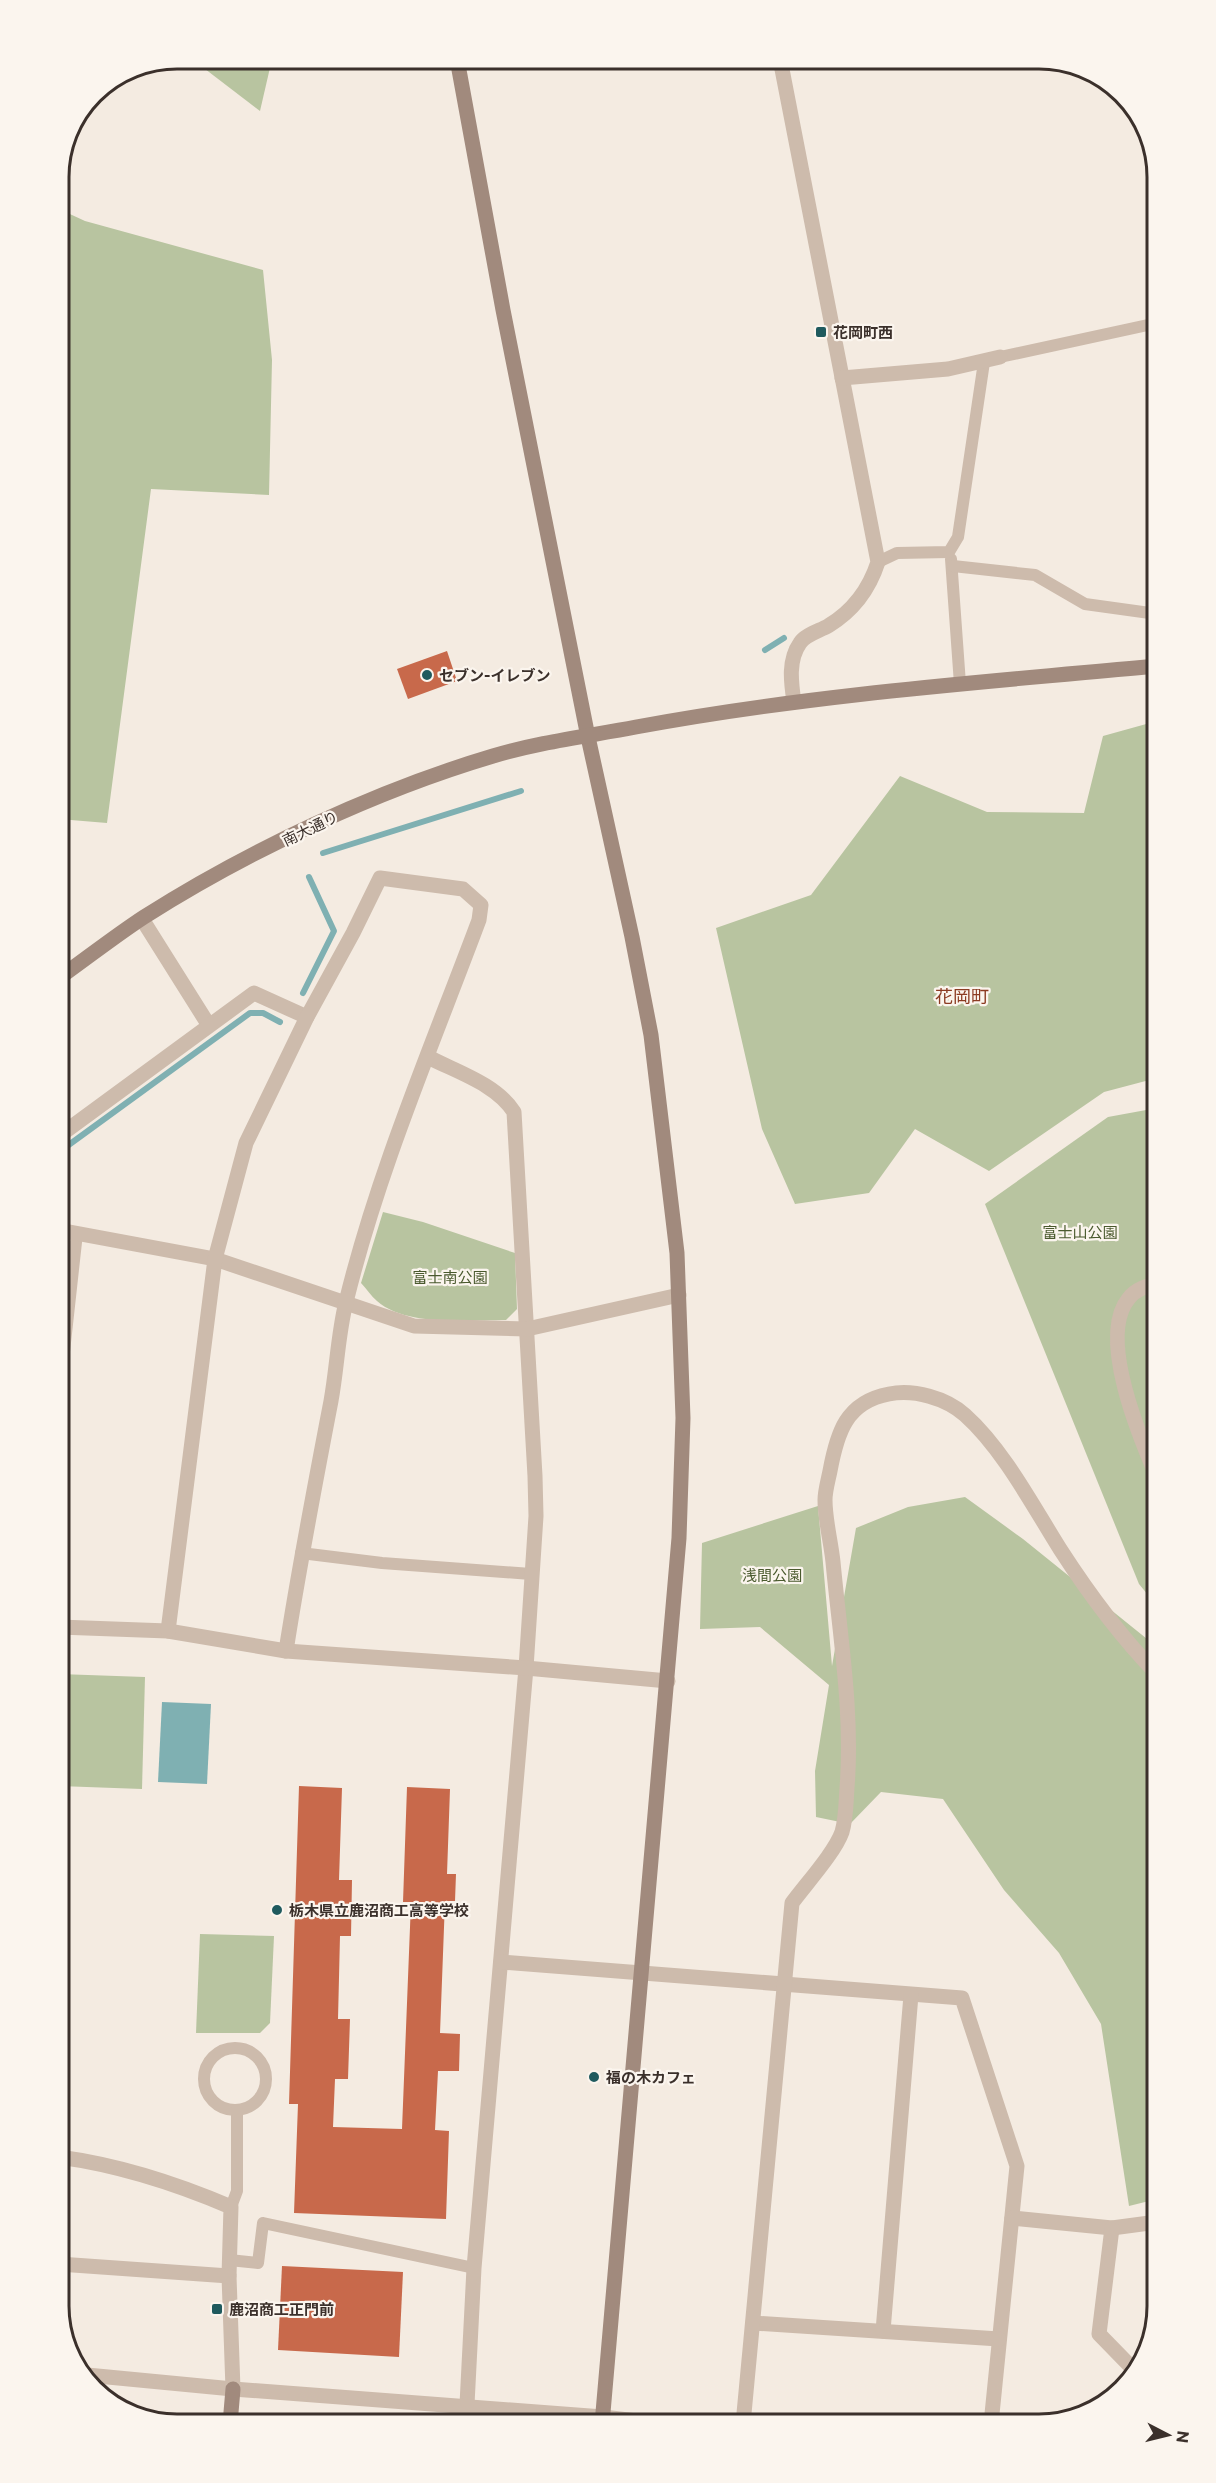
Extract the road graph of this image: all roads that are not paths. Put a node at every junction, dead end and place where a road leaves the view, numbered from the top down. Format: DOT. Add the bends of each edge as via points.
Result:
graph roads {
  1 [pos="459,69"];
  2 [pos="782,69"];
  3 [pos="1147,325"];
  4 [pos="1000,357"];
  5 [pos="984,362"];
  6 [pos="842,378"];
  7 [pos="949,552"];
  8 [pos="879,562"];
  9 [pos="952,566"];
  10 [pos="1147,612"];
  11 [pos="1147,667"];
  12 [pos="960,684"];
  13 [pos="794,702"];
  14 [pos="588,736"];
  15 [pos="142,919"];
  16 [pos="69,971"];
  17 [pos="307,1017"];
  18 [pos="208,1024"];
  19 [pos="429,1057"];
  20 [pos="69,1128"];
  21 [pos="69,1232"];
  22 [pos="77,1233"];
  23 [pos="215,1258"];
  24 [pos="1147,1286"];
  25 [pos="679,1295"];
  26 [pos="345,1303"];
  27 [pos="69,1306"];
  28 [pos="527,1329"];
  29 [pos="1147,1451"];
  30 [pos="301,1553"];
  31 [pos="531,1574"];
  32 [pos="69,1628"];
  33 [pos="168,1631"];
  34 [pos="286,1651"];
  35 [pos="1147,1663"];
  36 [pos="526,1668"];
  37 [pos="668,1681"];
  38 [pos="501,1962"];
  39 [pos="640,1972"];
  40 [pos="786,1985"];
  41 [pos="911,1995"];
  42 [pos="237,2110"];
  43 [pos="69,2159"];
  44 [pos="231,2207"];
  45 [pos="1012,2218"];
  46 [pos="1147,2223"];
  47 [pos="1112,2228"];
  48 [pos="229,2260"];
  49 [pos="69,2265"];
  50 [pos="474,2268"];
  51 [pos="229,2276"];
  52 [pos="753,2323"];
  53 [pos="883,2331"];
  54 [pos="999,2339"];
  55 [pos="1129,2365"];
  56 [pos="95,2376"];
  57 [pos="233,2389"];
  58 [pos="468,2407"];
  59 [pos="231,2414"];
  60 [pos="467,2414"];
  61 [pos="535,2414"];
  62 [pos="603,2414"];
  63 [pos="744,2414"];
  64 [pos="992,2414"];
  1 -- 14 [label="street"];
  2 -- 6 [label="street"];
  3 -- 4 [label="lane"];
  4 -- 5 [label="street"];
  5 -- 6 [label="street"];
  5 -- 7 [label="lane" via="958,537"];
  6 -- 8 [label="street"];
  7 -- 8 [label="lane" via="897,553"];
  7 -- 9 [label="lane"];
  8 -- 13 [label="street" via="855,604 843,616 801,641 790,678"];
  9 -- 10 [label="lane" via="1035,574 1085,604"];
  9 -- 12 [label="lane"];
  11 -- 12 [label="street, 南大通り"];
  12 -- 13 [label="street, 南大通り"];
  13 -- 14 [label="street, 南大通り"];
  14 -- 15 [label="street, 南大通り" via="496,755 391,791 247,859"];
  14 -- 25 [label="street" via="651,1035 670,1183"];
  15 -- 16 [label="street, 南大通り"];
  15 -- 18 [label="street"];
  17 -- 18 [label="street" via="254,993"];
  17 -- 19 [label="street" via="380,878 463,889 481,905 479,920"];
  17 -- 23 [label="street" via="246,1143"];
  18 -- 20 [label="street"];
  19 -- 26 [label="street" via="397,1132"];
  19 -- 28 [label="street" via="489,1088 506,1100 514,1112"];
  21 -- 22 [label="street"];
  22 -- 23 [label="street"];
  22 -- 27 [label="lane"];
  23 -- 26 [label="street"];
  23 -- 33 [label="street"];
  24 -- 29 [label="street" via="1129,1298 1121,1314 1118,1351 1131,1414"];
  25 -- 28 [label="street"];
  25 -- 37 [label="street" via="683,1418"];
  26 -- 28 [label="street" via="414,1326"];
  26 -- 30 [label="street" via="332,1397"];
  28 -- 31 [label="street" via="536,1516"];
  30 -- 31 [label="lane"];
  30 -- 34 [label="street"];
  31 -- 36 [label="street"];
  32 -- 33 [label="street"];
  33 -- 34 [label="street"];
  34 -- 36 [label="street"];
  35 -- 40 [label="street" via="1107,1617 1019,1484 964,1414 927,1395 900,1391 860,1404 849,1414 840,1433 825,1499 847,1703 848,1787 842,1832 792,1903"];
  36 -- 37 [label="street"];
  36 -- 38 [label="street"];
  37 -- 39 [label="street"];
  38 -- 39 [label="street"];
  38 -- 50 [label="street"];
  39 -- 40 [label="street"];
  39 -- 62 [label="street"];
  40 -- 41 [label="street"];
  40 -- 52 [label="street"];
  41 -- 45 [label="street" via="962,1998 1017,2166"];
  41 -- 53 [label="street"];
  42 -- 42 [label="lane" via="227,2109 210,2098 204,2079 206,2068 218,2053 238,2049 256,2057 265,2075 265,2085 255,2103"];
  42 -- 44 [label="lane" via="237,2191"];
  43 -- 44 [label="street" via="135,2172"];
  44 -- 48 [label="street"];
  45 -- 47 [label="street"];
  45 -- 54 [label="street"];
  46 -- 47 [label="street"];
  47 -- 55 [label="street" via="1099,2334"];
  48 -- 50 [label="lane" via="258,2264 263,2223"];
  48 -- 51 [label="street"];
  49 -- 51 [label="street"];
  50 -- 58 [label="street"];
  51 -- 57 [label="street"];
  52 -- 53 [label="street"];
  52 -- 63 [label="street"];
  53 -- 54 [label="street"];
  54 -- 64 [label="street"];
  56 -- 57 [label="street"];
  57 -- 58 [label="street"];
  57 -- 59 [label="street"];
  58 -- 60 [label="street"];
  58 -- 61 [label="street"];
}
